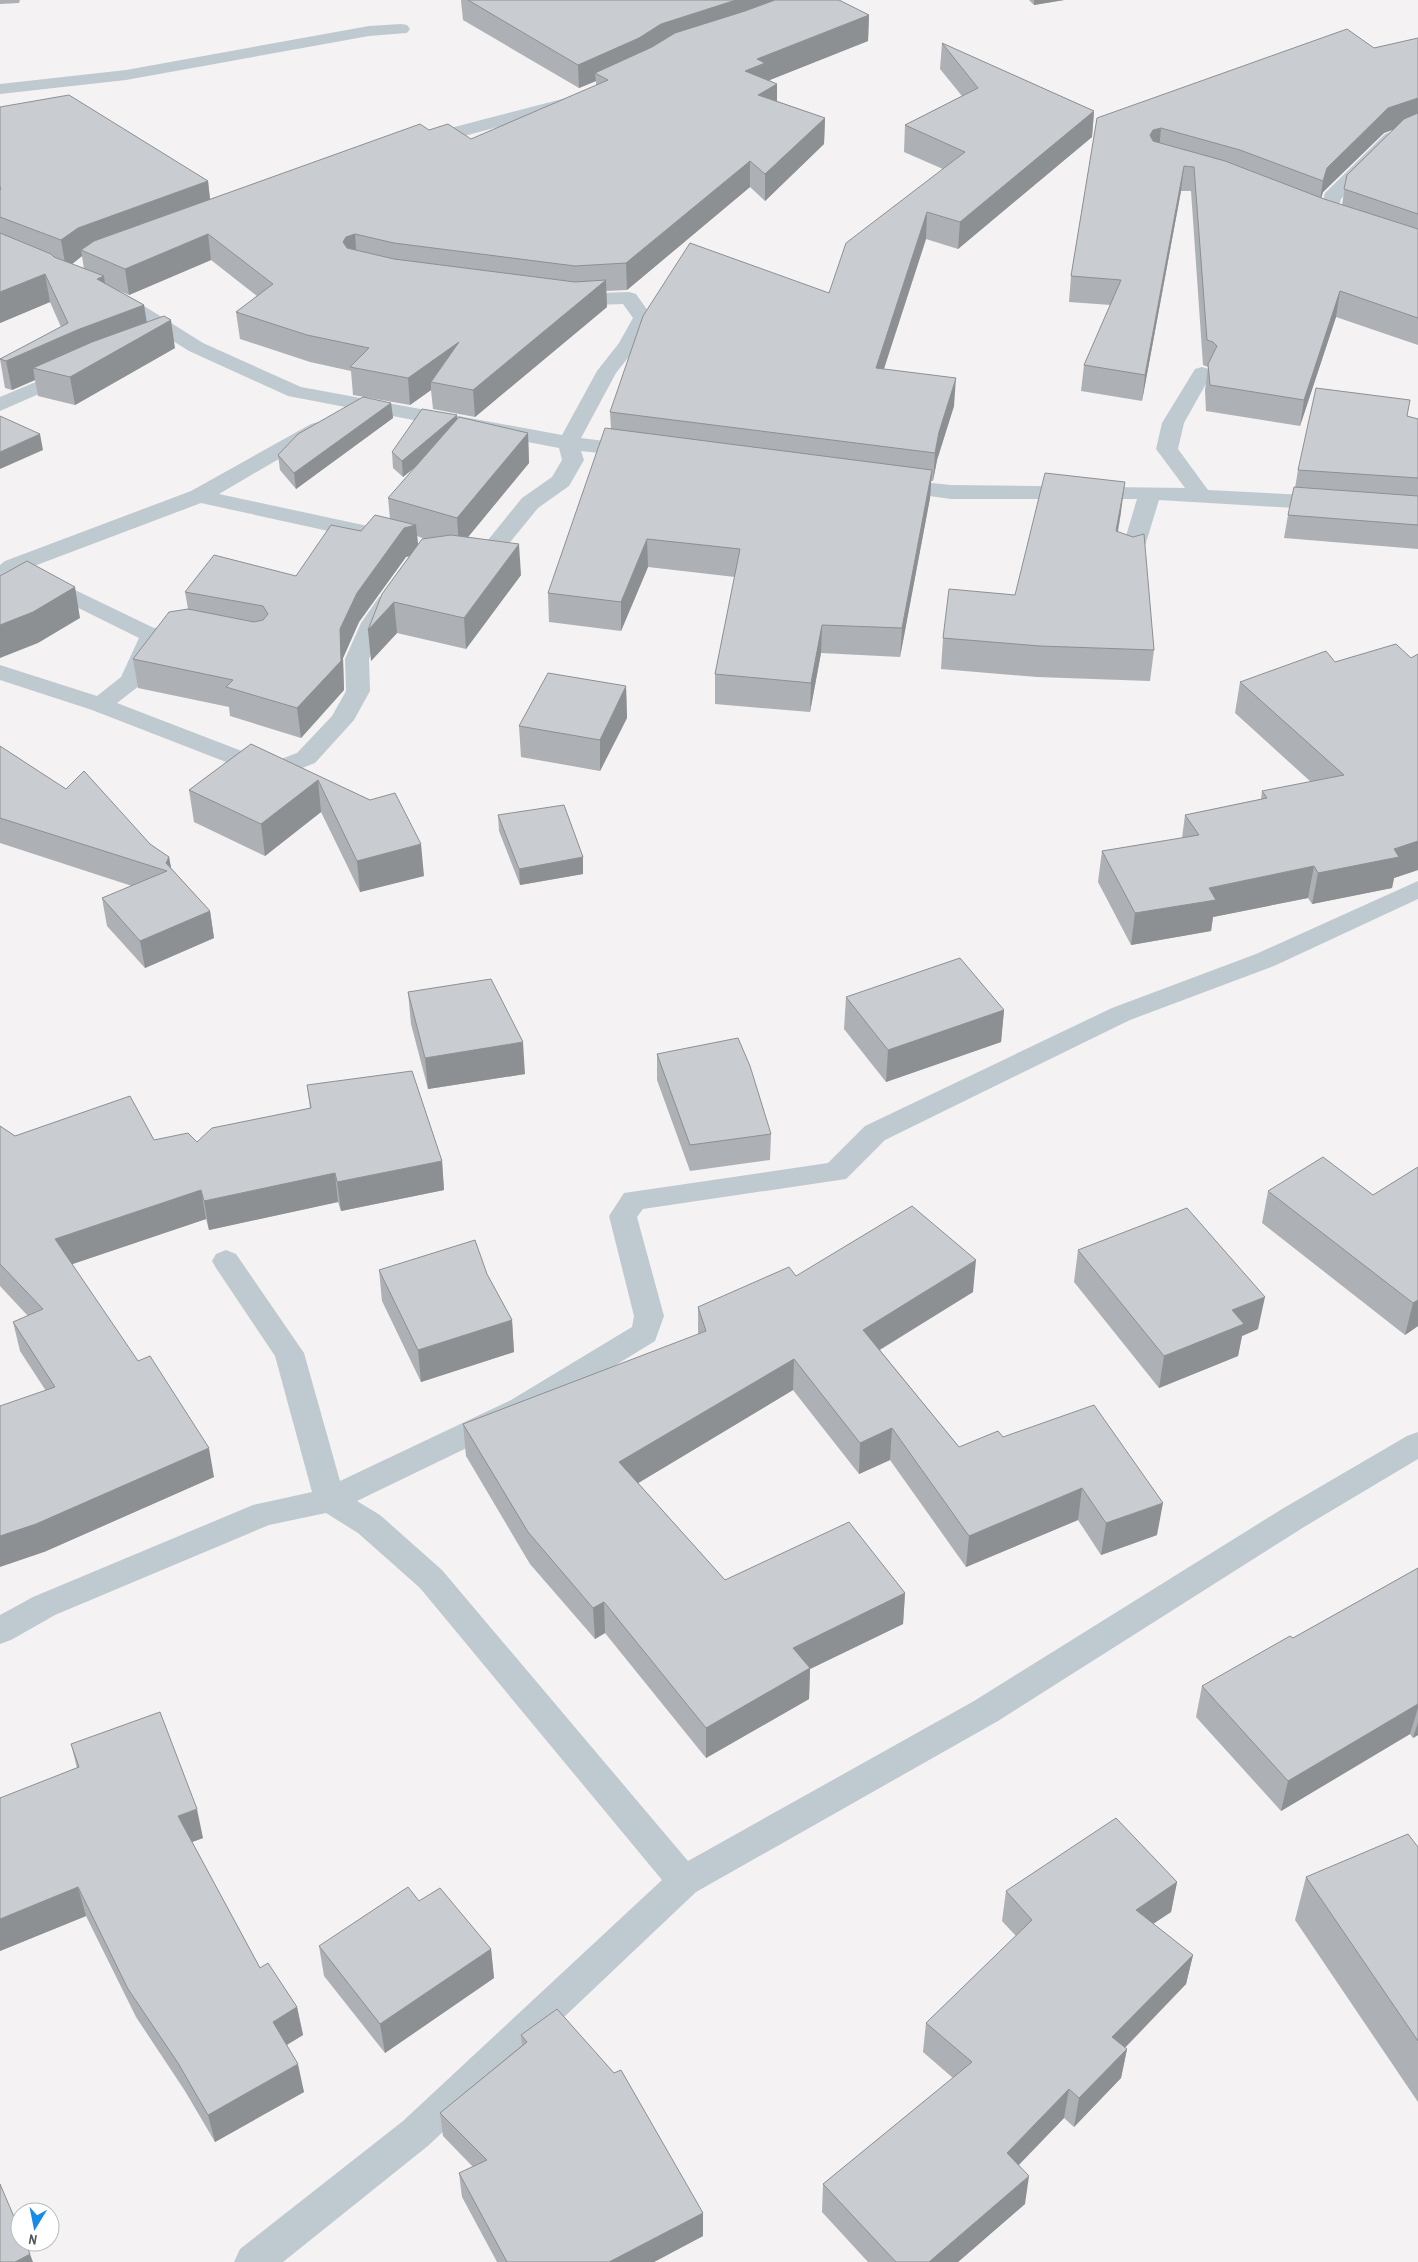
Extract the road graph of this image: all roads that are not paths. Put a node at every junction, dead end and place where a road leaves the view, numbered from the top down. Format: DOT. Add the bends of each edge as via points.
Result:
graph roads {
  1 [pos="401,29"];
  2 [pos="0,89"];
  3 [pos="587,94"];
  4 [pos="1418,128"];
  5 [pos="402,148"];
  6 [pos="1310,211"];
  7 [pos="1328,218"];
  8 [pos="1346,224"];
  9 [pos="92,290"];
  10 [pos="550,297"];
  11 [pos="89,364"];
  12 [pos="1202,373"];
  13 [pos="361,404"];
  14 [pos="0,405"];
  15 [pos="568,443"];
  16 [pos="656,454"];
  17 [pos="872,482"];
  18 [pos="1150,493"];
  19 [pos="199,496"];
  20 [pos="1202,496"];
  21 [pos="1344,504"];
  22 [pos="413,543"];
  23 [pos="450,557"];
  24 [pos="1130,559"];
  25 [pos="7,571"];
  26 [pos="399,586"];
  27 [pos="211,632"];
  28 [pos="151,635"];
  29 [pos="0,672"];
  30 [pos="100,705"];
  31 [pos="1418,889"];
  32 [pos="226,1261"];
  33 [pos="1418,1444"];
  34 [pos="330,1500"];
  35 [pos="0,1631"];
  36 [pos="684,1881"];
  37 [pos="253,2262"];
  1 -- 2 [label="street" via="369,30 126,74"];
  3 -- 5 [label="street" via="562,105"];
  4 -- 7 [label="street" via="1392,138 1332,197"];
  6 -- 7 [label="street"];
  7 -- 8 [label="street"];
  9 -- 13 [label="street" via="126,303 164,337 196,347 295,392"];
  10 -- 15 [label="street" via="576,301 629,298 643,318 628,345 607,371"];
  11 -- 14 [label="street"];
  12 -- 20 [label="street" via="1174,423 1167,449"];
  13 -- 15 [label="street"];
  13 -- 19 [label="street"];
  15 -- 16 [label="street"];
  15 -- 23 [label="street" via="573,460 561,481 530,502 486,557"];
  17 -- 18 [label="street" via="951,492"];
  18 -- 20 [label="street"];
  18 -- 24 [label="street"];
  19 -- 22 [label="street"];
  19 -- 25 [label="street"];
  20 -- 21 [label="street"];
  25 -- 28 [label="street"];
  26 -- 30 [label="street" via="372,623 357,659 358,692 342,720 306,758 284,768 253,764"];
  27 -- 28 [label="street" via="192,629"];
  28 -- 30 [label="street" via="131,681"];
  29 -- 30 [label="street"];
  31 -- 34 [label="street" via="1265,960 1121,1014 874,1133 836,1172 634,1200 623,1216 649,1316 645,1333 522,1408"];
  32 -- 34 [label="street" via="289,1353"];
  33 -- 36 [label="street" via="1293,1518 986,1711"];
  34 -- 35 [label="street" via="264,1514 44,1606"];
  34 -- 36 [label="street" via="369,1524 431,1579"];
  36 -- 37 [label="street" via="416,2133"];
}
